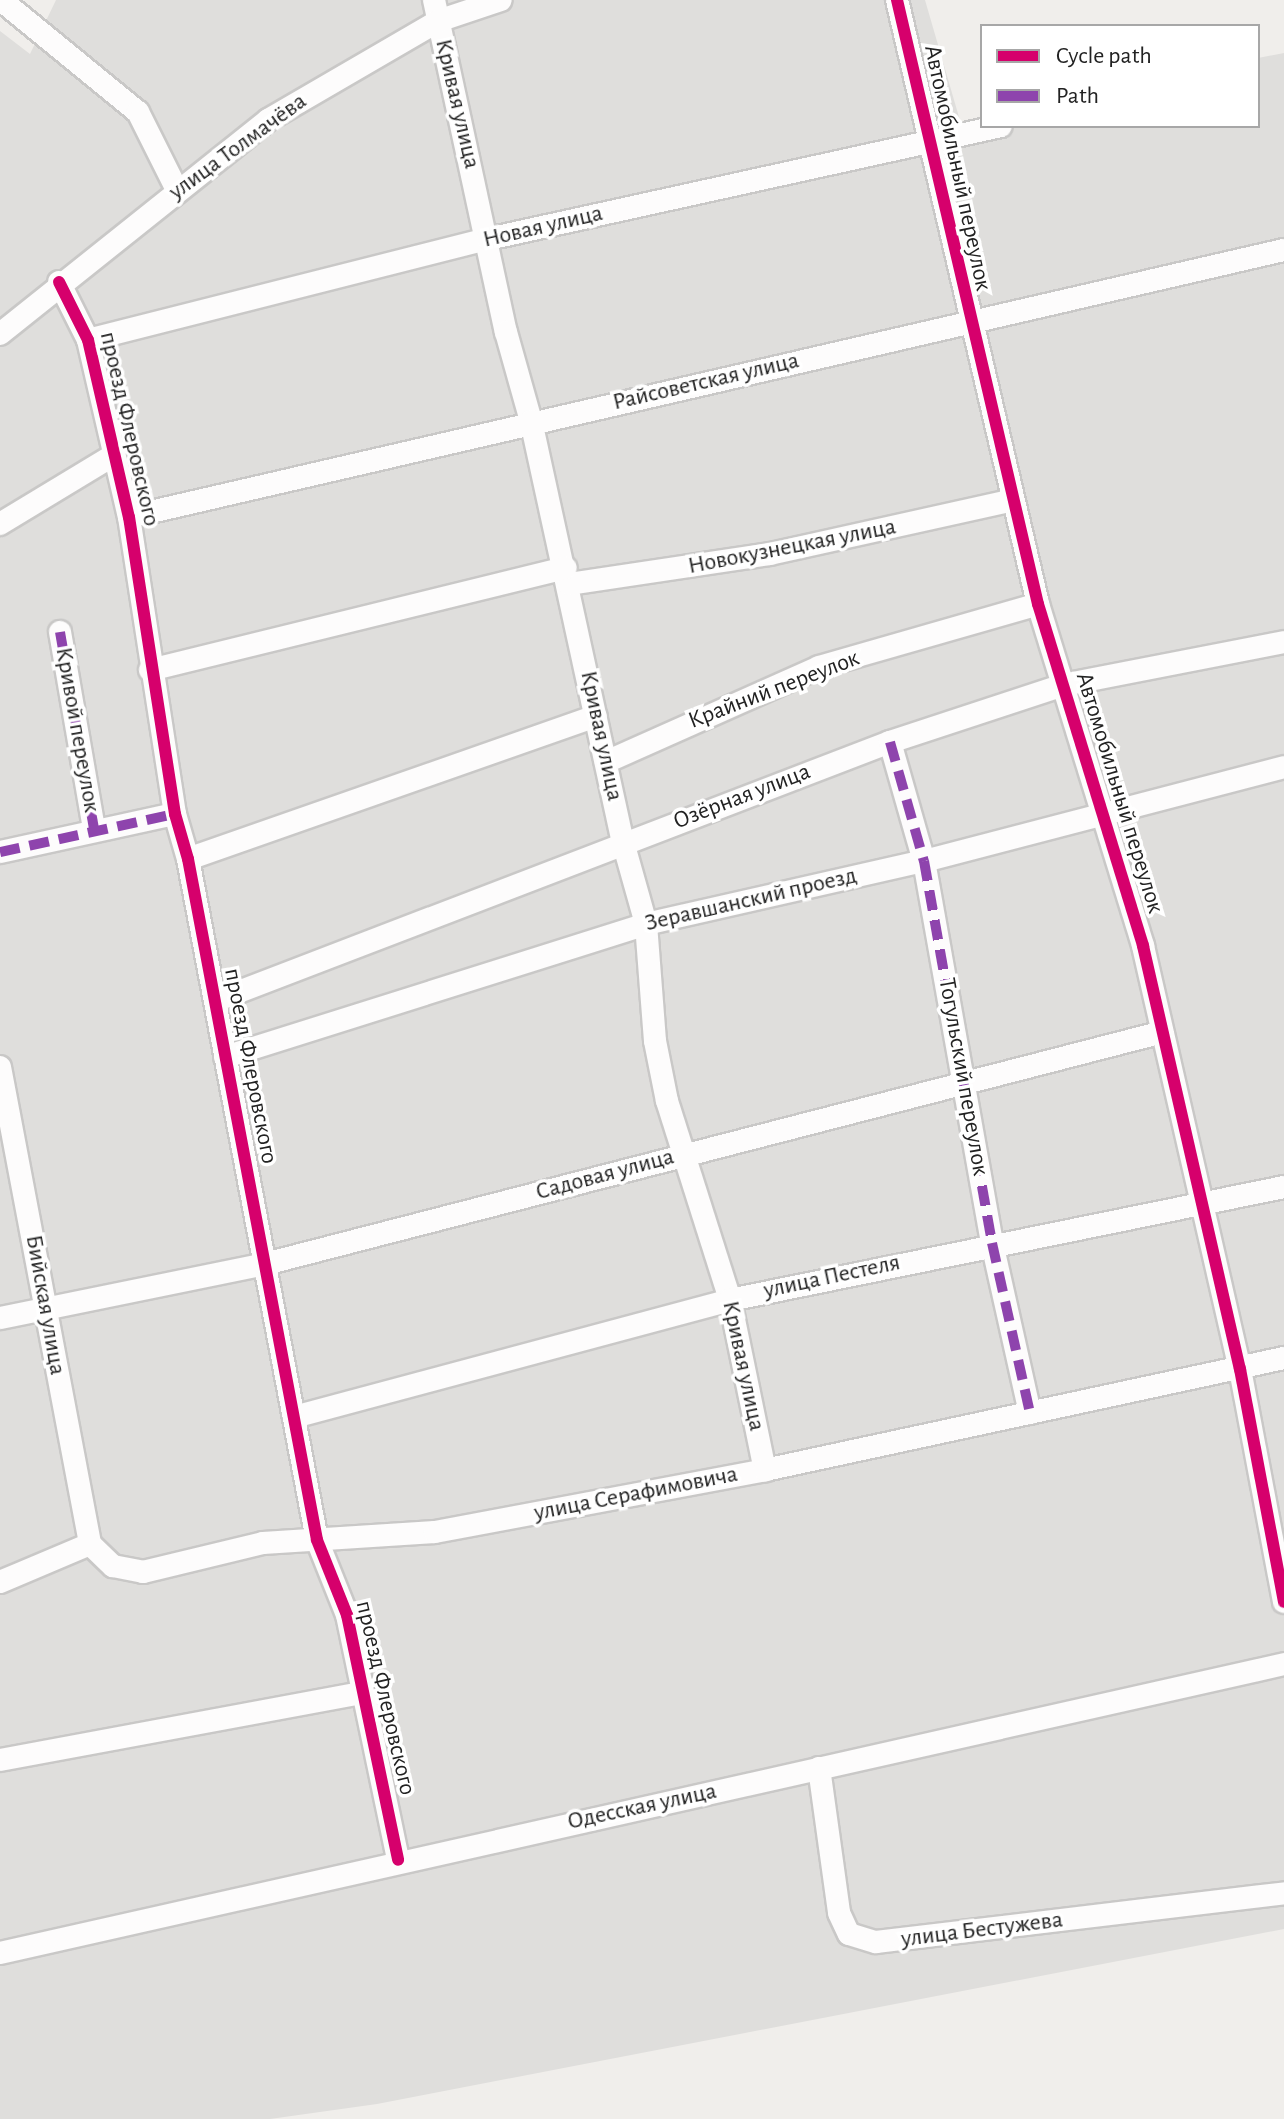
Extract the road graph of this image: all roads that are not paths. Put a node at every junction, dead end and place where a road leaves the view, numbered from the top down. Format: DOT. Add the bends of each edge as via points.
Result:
graph roads {
  1 [pos="501,0"];
  2 [pos="897,0"];
  3 [pos="7,8"];
  4 [pos="436,11"];
  5 [pos="992,128"];
  6 [pos="929,142"];
  7 [pos="177,190"];
  8 [pos="488,239"];
  9 [pos="1284,250"];
  10 [pos="59,282"];
  11 [pos="968,323"];
  12 [pos="0,334"];
  13 [pos="88,340"];
  14 [pos="531,421"];
  15 [pos="114,455"];
  16 [pos="1013,500"];
  17 [pos="129,517"];
  18 [pos="0,524"];
  19 [pos="568,576"];
  20 [pos="1038,604"];
  21 [pos="60,632"];
  22 [pos="1284,642"];
  23 [pos="150,670"];
  24 [pos="1063,685"];
  25 [pos="596,716"];
  26 [pos="890,742"];
  27 [pos="606,762"];
  28 [pos="1284,767"];
  29 [pos="1102,812"];
  30 [pos="175,814"];
  31 [pos="94,829"];
  32 [pos="623,842"];
  33 [pos="0,852"];
  34 [pos="188,859"];
  35 [pos="924,861"];
  36 [pos="646,924"];
  37 [pos="215,1001"];
  38 [pos="1163,1032"];
  39 [pos="225,1057"];
  40 [pos="0,1067"];
  41 [pos="965,1079"];
  42 [pos="6,1119"];
  43 [pos="685,1154"];
  44 [pos="1284,1187"];
  45 [pos="1204,1203"];
  46 [pos="992,1243"];
  47 [pos="265,1264"];
  48 [pos="730,1300"];
  49 [pos="46,1312"];
  50 [pos="0,1318"];
  51 [pos="1284,1358"];
  52 [pos="1240,1369"];
  53 [pos="1030,1413"];
  54 [pos="294,1417"];
  55 [pos="765,1470"];
  56 [pos="317,1540"];
  57 [pos="90,1544"];
  58 [pos="0,1582"];
  59 [pos="1284,1602"];
  60 [pos="1284,1664"];
  61 [pos="362,1693"];
  62 [pos="0,1760"];
  63 [pos="819,1768"];
  64 [pos="398,1860"];
  65 [pos="1284,1893"];
  66 [pos="0,1953"];
  1 -- 4 [label="street, улица Толмачёва"];
  2 -- 6 [label="street, Автомобильный переулок"];
  3 -- 7 [label="street" via="138,112"];
  4 -- 7 [label="street, улица Толмачёва" via="268,120"];
  4 -- 8 [label="street, Кривая улица"];
  5 -- 6 [label="street, Новая улица"];
  6 -- 8 [label="street, Новая улица"];
  6 -- 11 [label="street, Автомобильный переулок"];
  7 -- 10 [label="street, улица Толмачёва"];
  8 -- 13 [label="street, Новая улица"];
  8 -- 14 [label="street, Кривая улица"];
  9 -- 11 [label="street, Райсоветская улица"];
  10 -- 12 [label="street, улица Толмачёва"];
  10 -- 13 [label="street, проезд Флеровского"];
  11 -- 14 [label="street, Райсоветская улица"];
  11 -- 16 [label="street, Автомобильный переулок"];
  13 -- 15 [label="street, проезд Флеровского"];
  14 -- 17 [label="street, Райсоветская улица"];
  14 -- 19 [label="street, Кривая улица"];
  15 -- 17 [label="street, проезд Флеровского"];
  15 -- 18 [label="street"];
  16 -- 19 [label="street, Новокузнецкая улица" via="770,554"];
  16 -- 20 [label="street, Автомобильный переулок"];
  17 -- 23 [label="street, проезд Флеровского"];
  19 -- 23 [label="street, Новокузнецкая улица"];
  19 -- 25 [label="street, Кривая улица"];
  20 -- 24 [label="street, Автомобильный переулок"];
  20 -- 27 [label="street, Крайний переулок" via="819,667"];
  21 -- 31 [label="street, Кривой переулок"];
  22 -- 24 [label="street, Озёрная улица"];
  23 -- 30 [label="street, проезд Флеровского"];
  24 -- 26 [label="street, Озёрная улица"];
  24 -- 29 [label="street, Автомобильный переулок"];
  25 -- 27 [label="street, Кривая улица"];
  25 -- 34 [label="street"];
  26 -- 32 [label="street, Озёрная улица"];
  26 -- 35 [label="street, Тогульский переулок"];
  27 -- 32 [label="street, Кривая улица"];
  28 -- 29 [label="street, Зеравшанский проезд"];
  29 -- 35 [label="street, Зеравшанский проезд"];
  29 -- 38 [label="street, Автомобильный переулок"];
  30 -- 31 [label="street"];
  30 -- 34 [label="street, проезд Флеровского"];
  31 -- 33 [label="street"];
  32 -- 36 [label="street, Кривая улица"];
  32 -- 37 [label="street, Озёрная улица"];
  34 -- 37 [label="street, проезд Флеровского"];
  35 -- 36 [label="street, Зеравшанский проезд"];
  35 -- 41 [label="street, Тогульский переулок"];
  36 -- 39 [label="street, Зеравшанский проезд"];
  36 -- 43 [label="street, Кривая улица" via="655,1041"];
  37 -- 39 [label="street, проезд Флеровского"];
  38 -- 41 [label="street, Садовая улица"];
  38 -- 45 [label="street, Автомобильный переулок"];
  39 -- 47 [label="street, проезд Флеровского"];
  40 -- 42 [label="street, Бийская улица"];
  41 -- 43 [label="street, Садовая улица"];
  41 -- 46 [label="street, Тогульский переулок"];
  42 -- 49 [label="street, Бийская улица"];
  43 -- 47 [label="street, Садовая улица"];
  43 -- 48 [label="street, Кривая улица"];
  44 -- 45 [label="street, улица Пестеля"];
  45 -- 46 [label="street, улица Пестеля"];
  45 -- 52 [label="street, Автомобильный переулок"];
  46 -- 48 [label="street, улица Пестеля"];
  46 -- 53 [label="street, Тогульский переулок"];
  47 -- 49 [label="street, Садовая улица"];
  47 -- 54 [label="street, проезд Флеровского"];
  48 -- 54 [label="street, улица Пестеля"];
  48 -- 55 [label="street, Кривая улица"];
  49 -- 50 [label="street, Садовая улица"];
  49 -- 57 [label="street, Бийская улица"];
  51 -- 52 [label="street, улица Серафимовича"];
  52 -- 53 [label="street, улица Серафимовича"];
  52 -- 59 [label="street, Автомобильный переулок"];
  53 -- 55 [label="street, улица Серафимовича"];
  54 -- 56 [label="street, проезд Флеровского"];
  55 -- 56 [label="street, улица Серафимовича" via="435,1532"];
  56 -- 57 [label="street, улица Серафимовича" via="263,1543 143,1572 113,1566"];
  56 -- 61 [label="street, проезд Флеровского" via="347,1615"];
  57 -- 58 [label="street"];
  60 -- 63 [label="street, Одесская улица"];
  61 -- 62 [label="street"];
  61 -- 64 [label="street, проезд Флеровского"];
  63 -- 64 [label="street, Одесская улица"];
  63 -- 65 [label="street, улица Бестужева" via="839,1913 849,1934 876,1942"];
  64 -- 66 [label="street, Одесская улица"];
}
